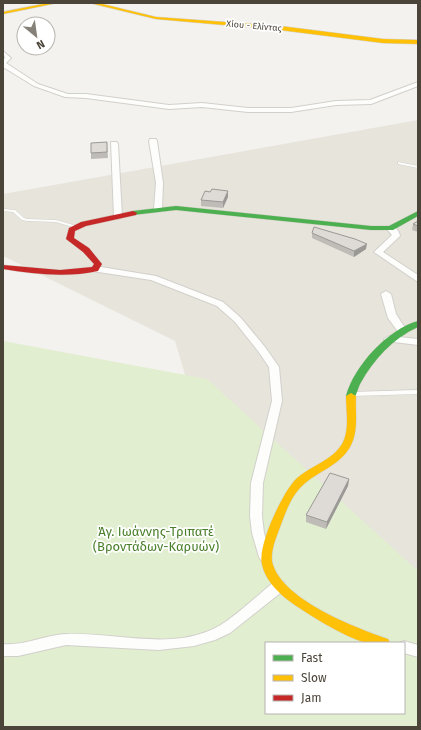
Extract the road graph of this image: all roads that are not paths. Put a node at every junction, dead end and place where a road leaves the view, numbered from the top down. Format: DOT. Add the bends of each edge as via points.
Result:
graph roads {
  1 [pos="55,3"];
  2 [pos="92,3"];
  3 [pos="3,13"];
  4 [pos="418,42"];
  5 [pos="3,53"];
  6 [pos="3,64"];
  7 [pos="418,84"];
  8 [pos="153,140"];
  9 [pos="114,144"];
  10 [pos="399,163"];
  11 [pos="418,167"];
  12 [pos="158,209"];
  13 [pos="3,210"];
  14 [pos="418,213"];
  15 [pos="118,217"];
  16 [pos="76,227"];
  17 [pos="390,228"];
  18 [pos="3,267"];
  19 [pos="95,269"];
  20 [pos="418,279"];
  21 [pos="386,294"];
  22 [pos="418,324"];
  23 [pos="402,331"];
  24 [pos="389,339"];
  25 [pos="418,342"];
  26 [pos="418,392"];
  27 [pos="351,394"];
  28 [pos="267,561"];
  29 [pos="279,586"];
  30 [pos="381,642"];
  31 [pos="405,647"];
  32 [pos="3,650"];
  33 [pos="418,650"];
  1 -- 3 [label="street"];
  2 -- 4 [label="street, Χίου - Ελίντας" via="156,18 280,28 378,41"];
  5 -- 6 [label="street" via="8,58"];
  6 -- 7 [label="street" via="36,85 67,96 86,96 169,107 202,105 248,110 290,110 336,103 372,102"];
  8 -- 12 [label="street" via="161,190"];
  9 -- 15 [label="street"];
  10 -- 11 [label="lane"];
  12 -- 15 [label="street"];
  12 -- 17 [label="street" via="190,208 338,225"];
  13 -- 16 [label="lane" via="14,211 27,220 56,221"];
  14 -- 17 [label="street"];
  15 -- 16 [label="street"];
  16 -- 19 [label="street" via="72,230 70,239 93,257 98,264"];
  17 -- 20 [label="street" via="396,236 378,252"];
  18 -- 19 [label="street" via="61,273"];
  19 -- 28 [label="street" via="153,278 220,304 238,320 274,367 277,400 260,467 256,516 261,548"];
  21 -- 23 [label="street" via="390,313"];
  22 -- 23 [label="street"];
  23 -- 24 [label="street"];
  24 -- 25 [label="street"];
  24 -- 27 [label="street" via="371,358"];
  26 -- 27 [label="lane"];
  27 -- 28 [label="street" via="354,424 350,438 339,456 315,470 294,487 269,543"];
  28 -- 29 [label="street"];
  29 -- 30 [label="street" via="297,601 338,626"];
  29 -- 32 [label="street" via="225,629 198,641 160,644 66,640 24,650"];
  31 -- 33 [label="street"];
}
